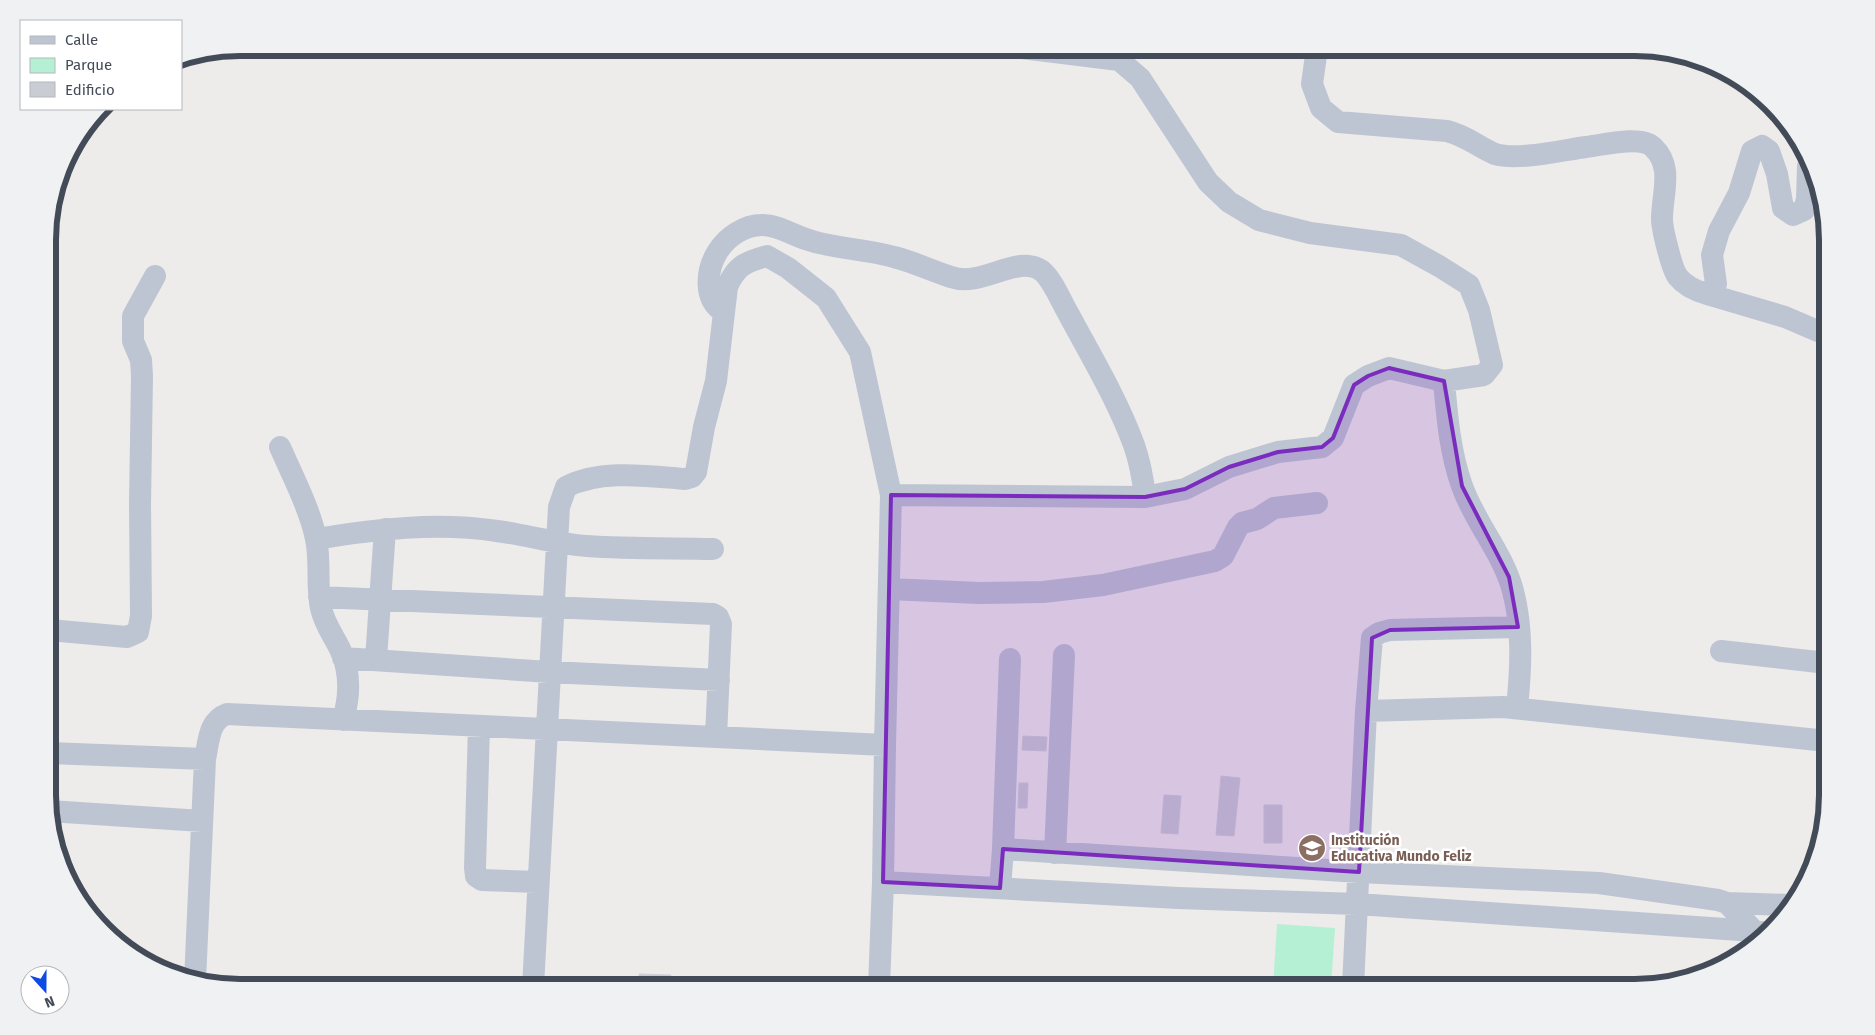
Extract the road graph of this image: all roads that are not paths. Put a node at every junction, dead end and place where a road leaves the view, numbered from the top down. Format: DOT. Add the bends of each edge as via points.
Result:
graph roads {
  1 [pos="1096,56"];
  2 [pos="1316,56"];
  3 [pos="1808,177"];
  4 [pos="155,276"];
  5 [pos="1707,294"];
  6 [pos="724,312"];
  7 [pos="1819,332"];
  8 [pos="1444,381"];
  9 [pos="280,447"];
  10 [pos="891,495"];
  11 [pos="1145,497"];
  12 [pos="1317,502"];
  13 [pos="385,529"];
  14 [pos="316,538"];
  15 [pos="556,542"];
  16 [pos="713,549"];
  17 [pos="889,589"];
  18 [pos="319,597"];
  19 [pos="380,601"];
  20 [pos="553,608"];
  21 [pos="1518,627"];
  22 [pos="56,631"];
  23 [pos="1721,651"];
  24 [pos="1064,655"];
  25 [pos="343,658"];
  26 [pos="1010,659"];
  27 [pos="376,660"];
  28 [pos="1819,662"];
  29 [pos="549,672"];
  30 [pos="719,680"];
  31 [pos="1517,708"];
  32 [pos="1366,711"];
  33 [pos="343,720"];
  34 [pos="479,726"];
  35 [pos="546,730"];
  36 [pos="716,737"];
  37 [pos="1819,740"];
  38 [pos="885,745"];
  39 [pos="56,753"];
  40 [pos="205,760"];
  41 [pos="57,812"];
  42 [pos="202,821"];
  43 [pos="1003,849"];
  44 [pos="1055,852"];
  45 [pos="1359,872"];
  46 [pos="538,882"];
  47 [pos="884,882"];
  48 [pos="1000,888"];
  49 [pos="1727,903"];
  50 [pos="1357,904"];
  51 [pos="1783,905"];
  52 [pos="1759,930"];
  53 [pos="1757,932"];
  54 [pos="195,973"];
  55 [pos="532,979"];
  56 [pos="879,979"];
  57 [pos="1353,979"];
  1 -- 8 [label="street" via="1119,60 1140,78 1208,182 1229,202 1259,220 1310,233 1401,245 1469,285 1479,310 1492,365 1484,375"];
  2 -- 5 [label="street" via="1312,84 1321,108 1338,122 1447,131 1462,135 1496,154 1522,156 1632,141 1651,145 1663,160 1666,178 1662,220 1677,276 1695,291"];
  3 -- 5 [label="street" via="1804,210 1793,215 1783,208 1769,152 1762,146 1752,151 1739,193 1719,231 1712,255 1716,284"];
  4 -- 22 [label="street" via="133,316 133,341 141,360 142,376 141,616 138,632 127,637"];
  5 -- 7 [label="street" via="1785,317"];
  6 -- 10 [label="street" via="732,275 743,264 767,256 826,298 860,352"];
  6 -- 11 [label="street" via="713,304 709,294 712,264 729,238 754,226 763,225 790,231 811,241 893,256 964,281 1023,265 1038,268 1047,276 1095,362 1129,432"];
  6 -- 15 [label="street" via="716,381 696,472 685,479 640,475 593,478 573,483 566,487 559,507"];
  8 -- 11 [label="street" via="1389,368 1368,376 1354,385 1333,438 1322,447 1278,452 1229,467 1185,489"];
  8 -- 21 [label="street" via="1452,446 1462,486 1509,577"];
  9 -- 14 [label="street"];
  10 -- 11 [label="street"];
  10 -- 17 [label="street"];
  12 -- 17 [label="street" via="1274,508 1257,519 1242,523 1223,556 1215,561 1103,585 1043,592"];
  13 -- 14 [label="street"];
  13 -- 15 [label="street" via="466,528"];
  13 -- 19 [label="street"];
  14 -- 18 [label="street"];
  15 -- 16 [label="street" via="588,546"];
  15 -- 20 [label="street"];
  17 -- 38 [label="street"];
  18 -- 19 [label="street"];
  18 -- 25 [label="street" via="324,620"];
  19 -- 20 [label="street"];
  19 -- 27 [label="street"];
  20 -- 29 [label="street"];
  20 -- 30 [label="street" via="713,614 721,624"];
  21 -- 31 [label="street" via="1521,665"];
  21 -- 32 [label="street" via="1390,630 1379,633 1372,638"];
  23 -- 28 [label="street"];
  24 -- 44 [label="street"];
  25 -- 27 [label="street"];
  25 -- 33 [label="street" via="349,682"];
  26 -- 43 [label="street"];
  27 -- 29 [label="street"];
  29 -- 30 [label="street"];
  29 -- 35 [label="street"];
  30 -- 36 [label="street"];
  31 -- 32 [label="street"];
  31 -- 37 [label="street"];
  32 -- 45 [label="street"];
  33 -- 34 [label="street"];
  33 -- 40 [label="street" via="227,714 218,717 212,725"];
  34 -- 35 [label="street"];
  34 -- 46 [label="street" via="476,876 482,880"];
  35 -- 36 [label="street"];
  35 -- 46 [label="street"];
  36 -- 38 [label="street"];
  38 -- 47 [label="street"];
  39 -- 40 [label="street"];
  40 -- 42 [label="street"];
  41 -- 42 [label="street"];
  42 -- 54 [label="street"];
  43 -- 44 [label="street"];
  43 -- 48 [label="street"];
  44 -- 45 [label="street"];
  45 -- 49 [label="street" via="1599,883"];
  45 -- 50 [label="street"];
  46 -- 55 [label="street"];
  47 -- 48 [label="street"];
  47 -- 56 [label="street"];
  48 -- 50 [label="street"];
  49 -- 51 [label="street"];
  49 -- 52 [label="street"];
  50 -- 53 [label="street"];
  50 -- 57 [label="street"];
}
